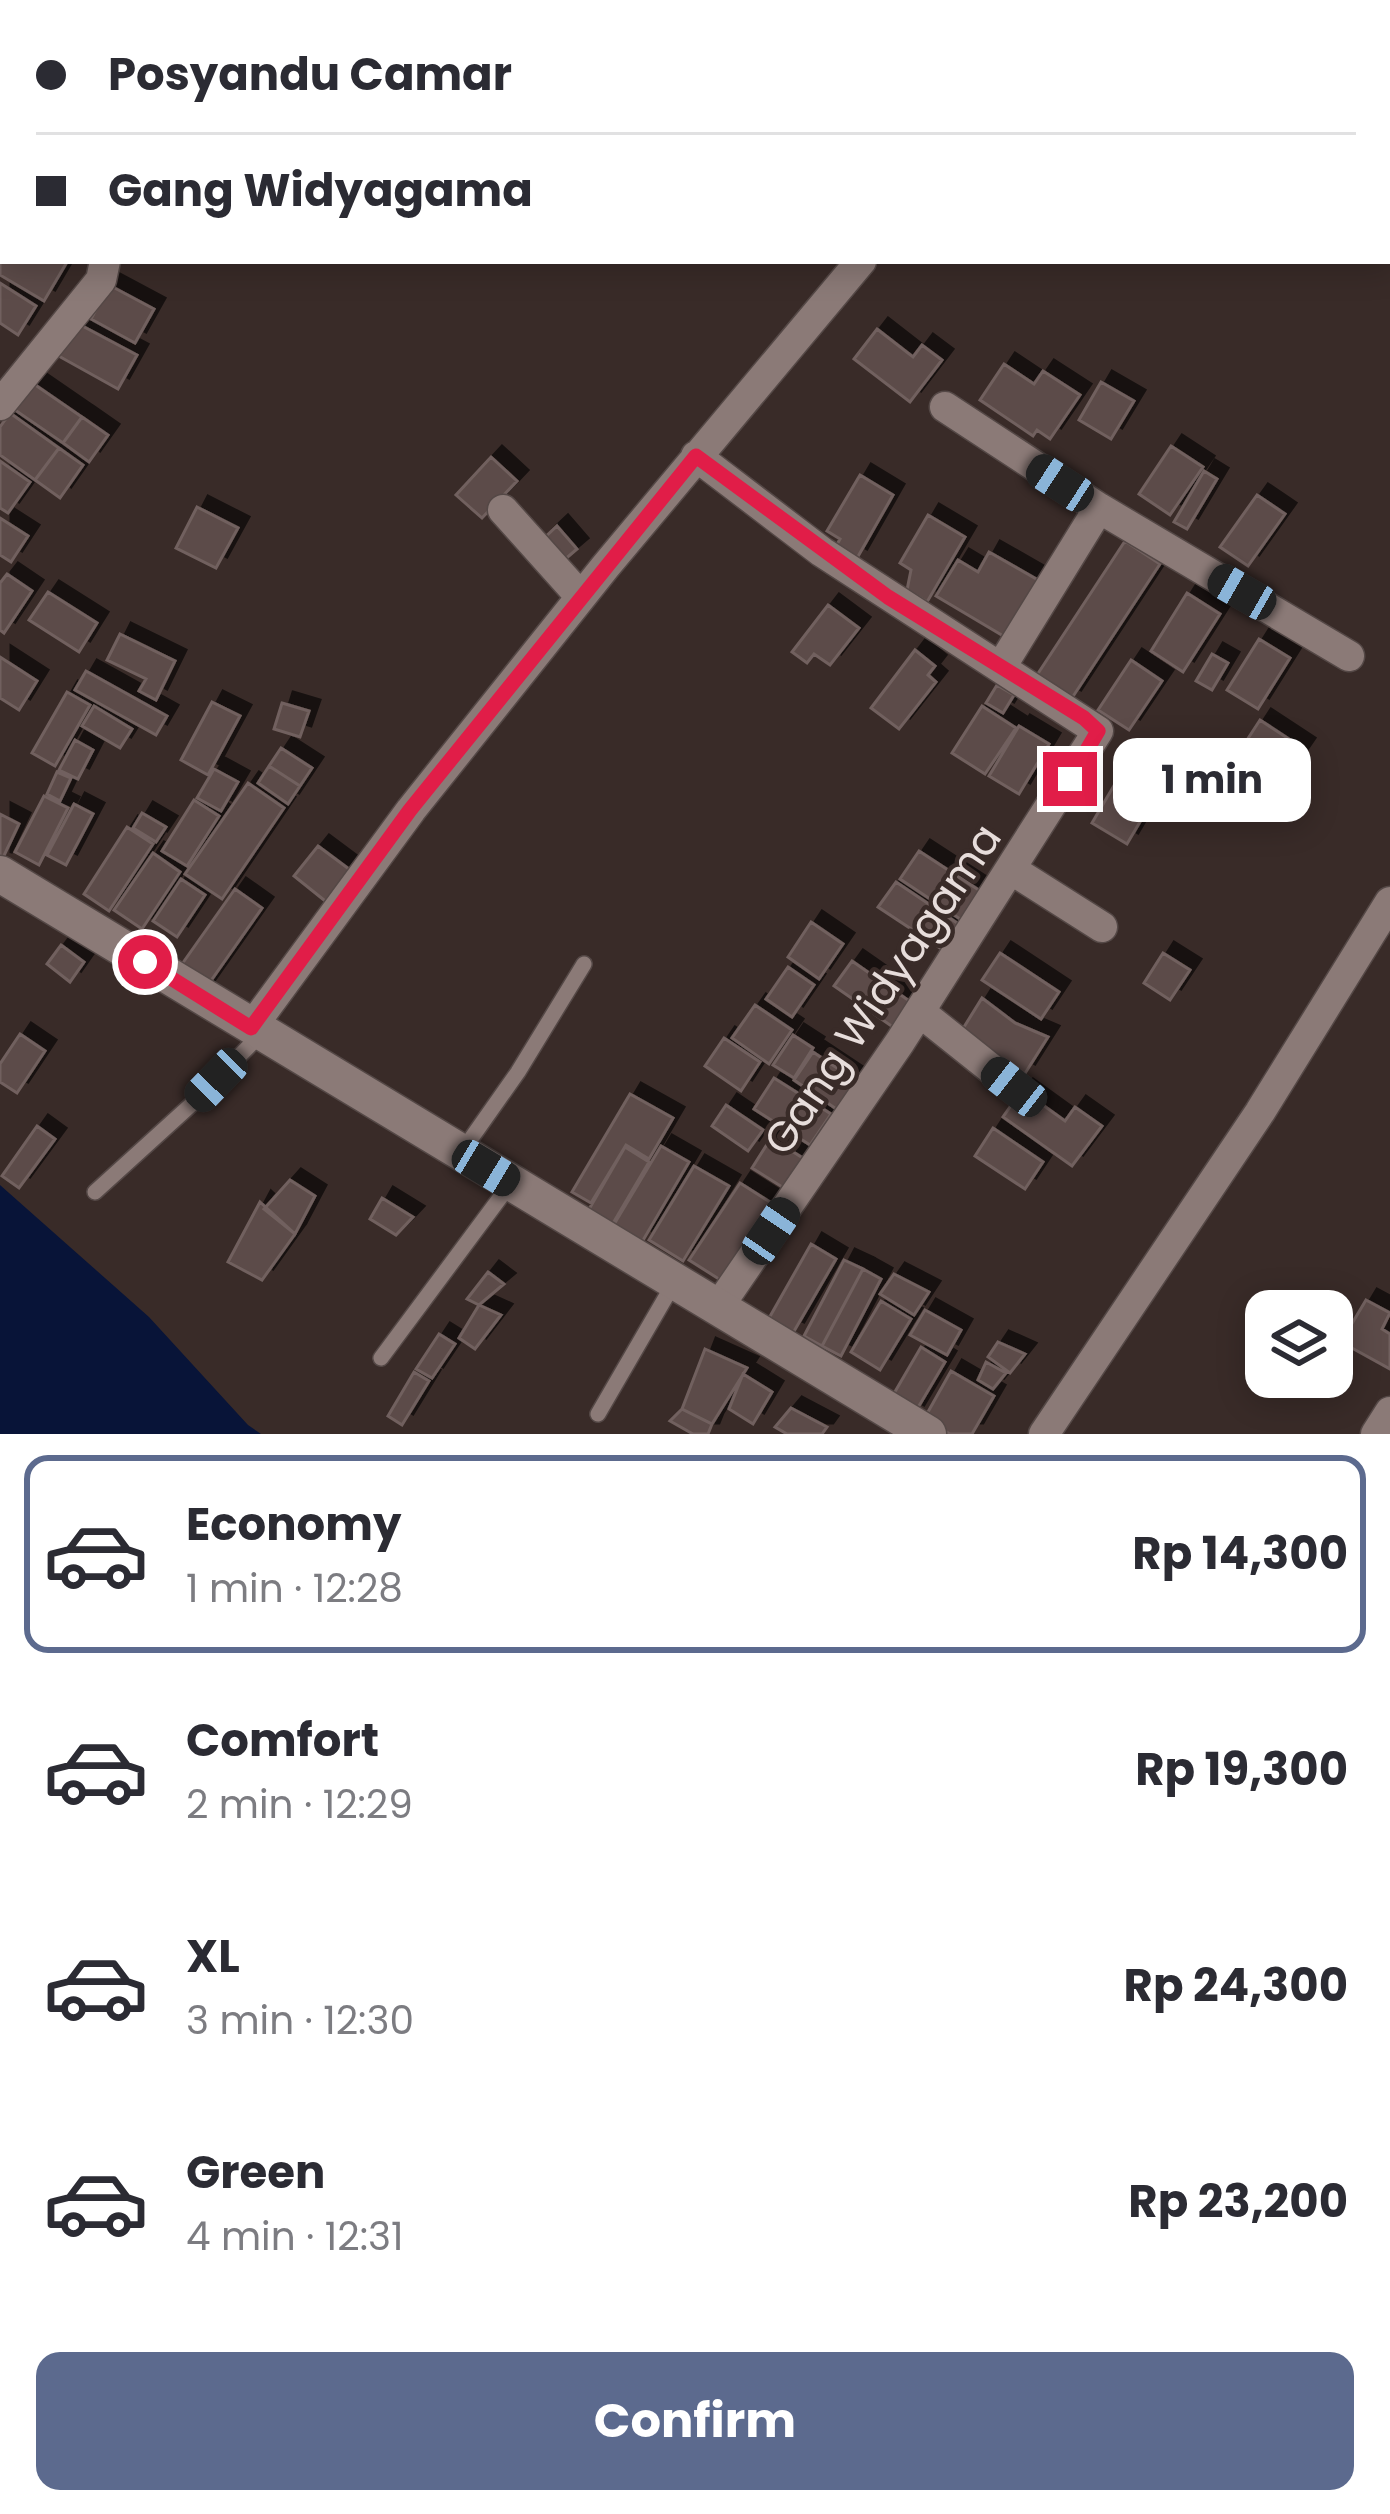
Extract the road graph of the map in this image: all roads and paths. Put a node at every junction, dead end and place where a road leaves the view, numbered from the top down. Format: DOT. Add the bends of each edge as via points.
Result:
graph roads {
  1 [pos="104,264"];
  2 [pos="858,264"];
  3 [pos="0,405"];
  4 [pos="945,407"];
  5 [pos="696,456"];
  6 [pos="1099,508"];
  7 [pos="502,510"];
  8 [pos="581,597"];
  9 [pos="1349,656"];
  10 [pos="1001,667"];
  11 [pos="1012,870"];
  12 [pos="21,886"];
  13 [pos="1390,902"];
  14 [pos="1102,927"];
  15 [pos="584,964"];
  16 [pos="920,1012"];
  17 [pos="256,1031"];
  18 [pos="1014,1087"];
  19 [pos="461,1153"];
  20 [pos="512,1183"];
  21 [pos="95,1192"];
  22 [pos="676,1280"];
  23 [pos="719,1306"];
  24 [pos="381,1358"];
  25 [pos="1390,1412"];
  26 [pos="598,1414"];
  27 [pos="928,1434"];
  28 [pos="1044,1434"];
  29 [pos="1376,1434"];
  1 -- 3 [label="street" via="101,280"];
  2 -- 5 [label="street"];
  4 -- 6 [label="street"];
  5 -- 8 [label="street"];
  5 -- 10 [label="street" via="822,552"];
  6 -- 9 [label="street"];
  6 -- 10 [label="street"];
  7 -- 8 [label="street"];
  8 -- 17 [label="street" via="410,810"];
  10 -- 11 [label="street, Gang Widyagama" via="1098,731"];
  11 -- 14 [label="street"];
  11 -- 16 [label="street, Gang Widyagama"];
  12 -- 17 [label="street"];
  13 -- 28 [label="street"];
  15 -- 19 [label="lane"];
  16 -- 18 [label="street"];
  16 -- 23 [label="street, Gang Widyagama"];
  17 -- 19 [label="street"];
  17 -- 21 [label="lane" via="193,1103"];
  19 -- 20 [label="street"];
  20 -- 22 [label="street"];
  20 -- 24 [label="lane"];
  22 -- 23 [label="street"];
  22 -- 26 [label="lane"];
  23 -- 27 [label="street"];
  25 -- 29 [label="street"];
}
